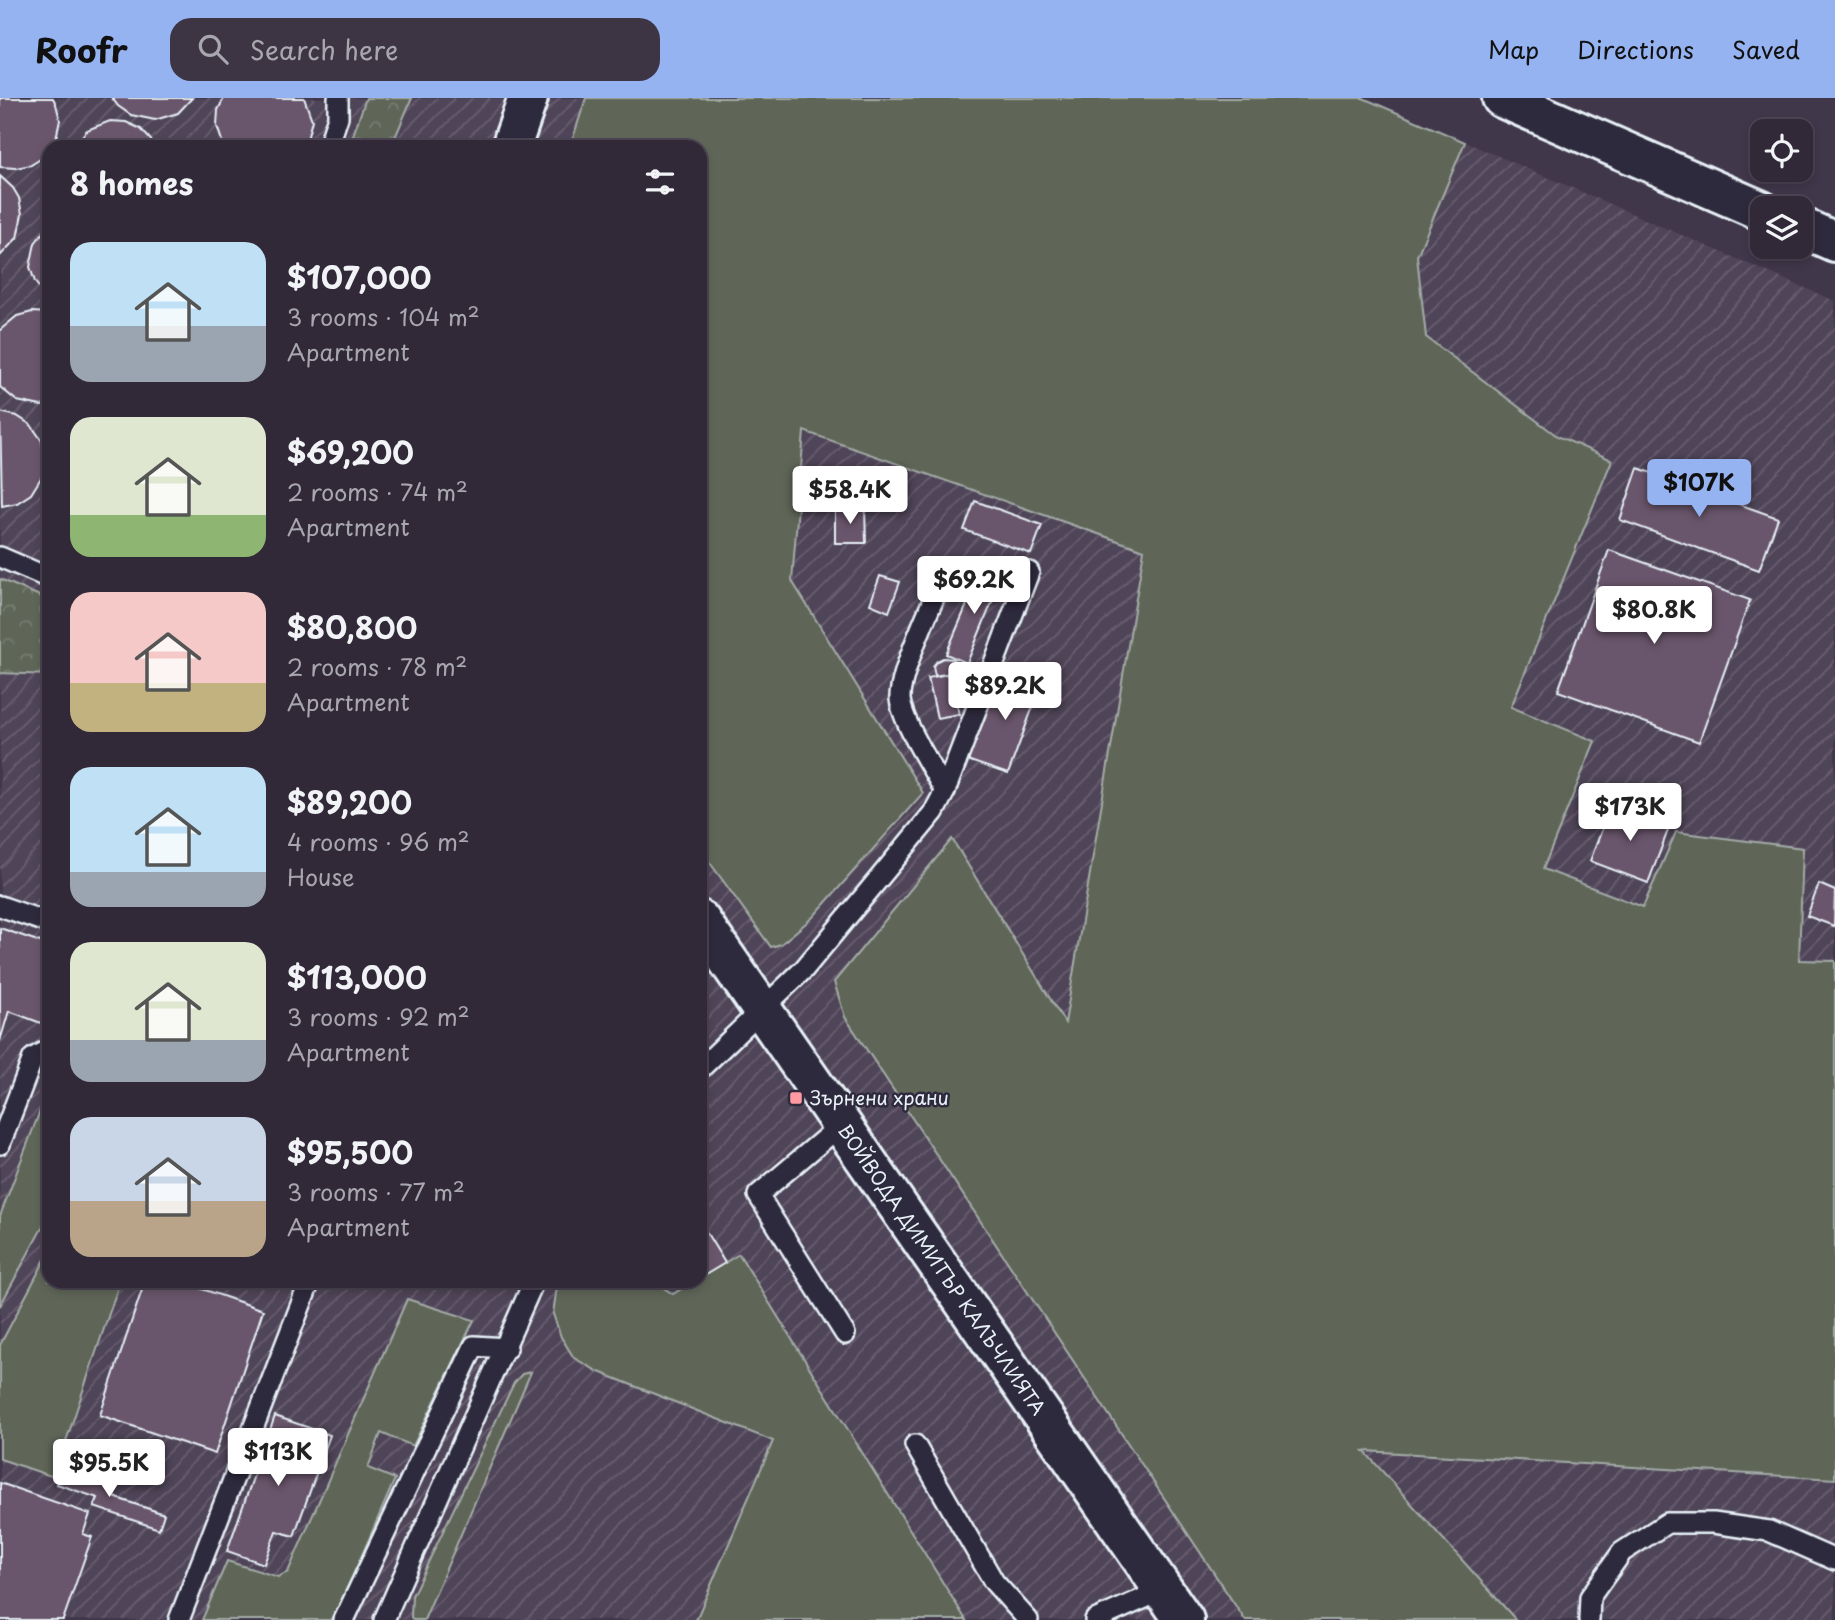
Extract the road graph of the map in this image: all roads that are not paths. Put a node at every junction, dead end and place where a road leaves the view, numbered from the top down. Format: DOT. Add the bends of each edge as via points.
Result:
graph roads {
  1 [pos="338,98"];
  2 [pos="528,98"];
  3 [pos="1502,98"];
  4 [pos="330,140"];
  5 [pos="513,140"];
  6 [pos="1750,206"];
  7 [pos="1813,232"];
  8 [pos="1835,242"];
  9 [pos="0,557"];
  10 [pos="945,572"];
  11 [pos="1029,572"];
  12 [pos="42,575"];
  13 [pos="945,791"];
  14 [pos="0,906"];
  15 [pos="42,921"];
  16 [pos="707,930"];
  17 [pos="762,1010"];
  18 [pos="42,1053"];
  19 [pos="707,1062"];
  20 [pos="841,1125"];
  21 [pos="0,1144"];
  22 [pos="307,1288"];
  23 [pos="531,1288"];
  24 [pos="845,1334"];
  25 [pos="507,1348"];
  26 [pos="915,1446"];
  27 [pos="1835,1560"];
  28 [pos="1173,1605"];
  29 [pos="179,1620"];
  30 [pos="344,1620"];
  31 [pos="384,1620"];
  32 [pos="1028,1620"];
  33 [pos="1095,1620"];
  34 [pos="1589,1620"];
  1 -- 4 [label="lane"];
  2 -- 5 [label="street"];
  3 -- 6 [label="street"];
  7 -- 8 [label="street"];
  9 -- 12 [label="lane"];
  10 -- 13 [label="lane" via="905,673 900,699 912,732"];
  11 -- 13 [label="lane"];
  13 -- 17 [label="lane" via="919,832 804,969"];
  14 -- 15 [label="lane"];
  16 -- 17 [label="street, ВОЙВОДА ДИМИТЪР КАЛЪЧЛИЯТА"];
  17 -- 19 [label="lane"];
  17 -- 20 [label="street, ВОЙВОДА ДИМИТЪР КАЛЪЧЛИЯТА"];
  18 -- 21 [label="lane" via="33,1058"];
  20 -- 24 [label="lane" via="758,1195"];
  20 -- 28 [label="street, ВОЙВОДА ДИМИТЪР КАЛЪЧЛИЯТА"];
  22 -- 29 [label="lane"];
  23 -- 25 [label="lane"];
  25 -- 30 [label="lane" via="474,1346"];
  25 -- 31 [label="lane"];
  26 -- 32 [label="lane" via="994,1582"];
  27 -- 34 [label="lane" via="1769,1531 1713,1523 1667,1523 1622,1552 1590,1597"];
  28 -- 33 [label="lane"];
}
